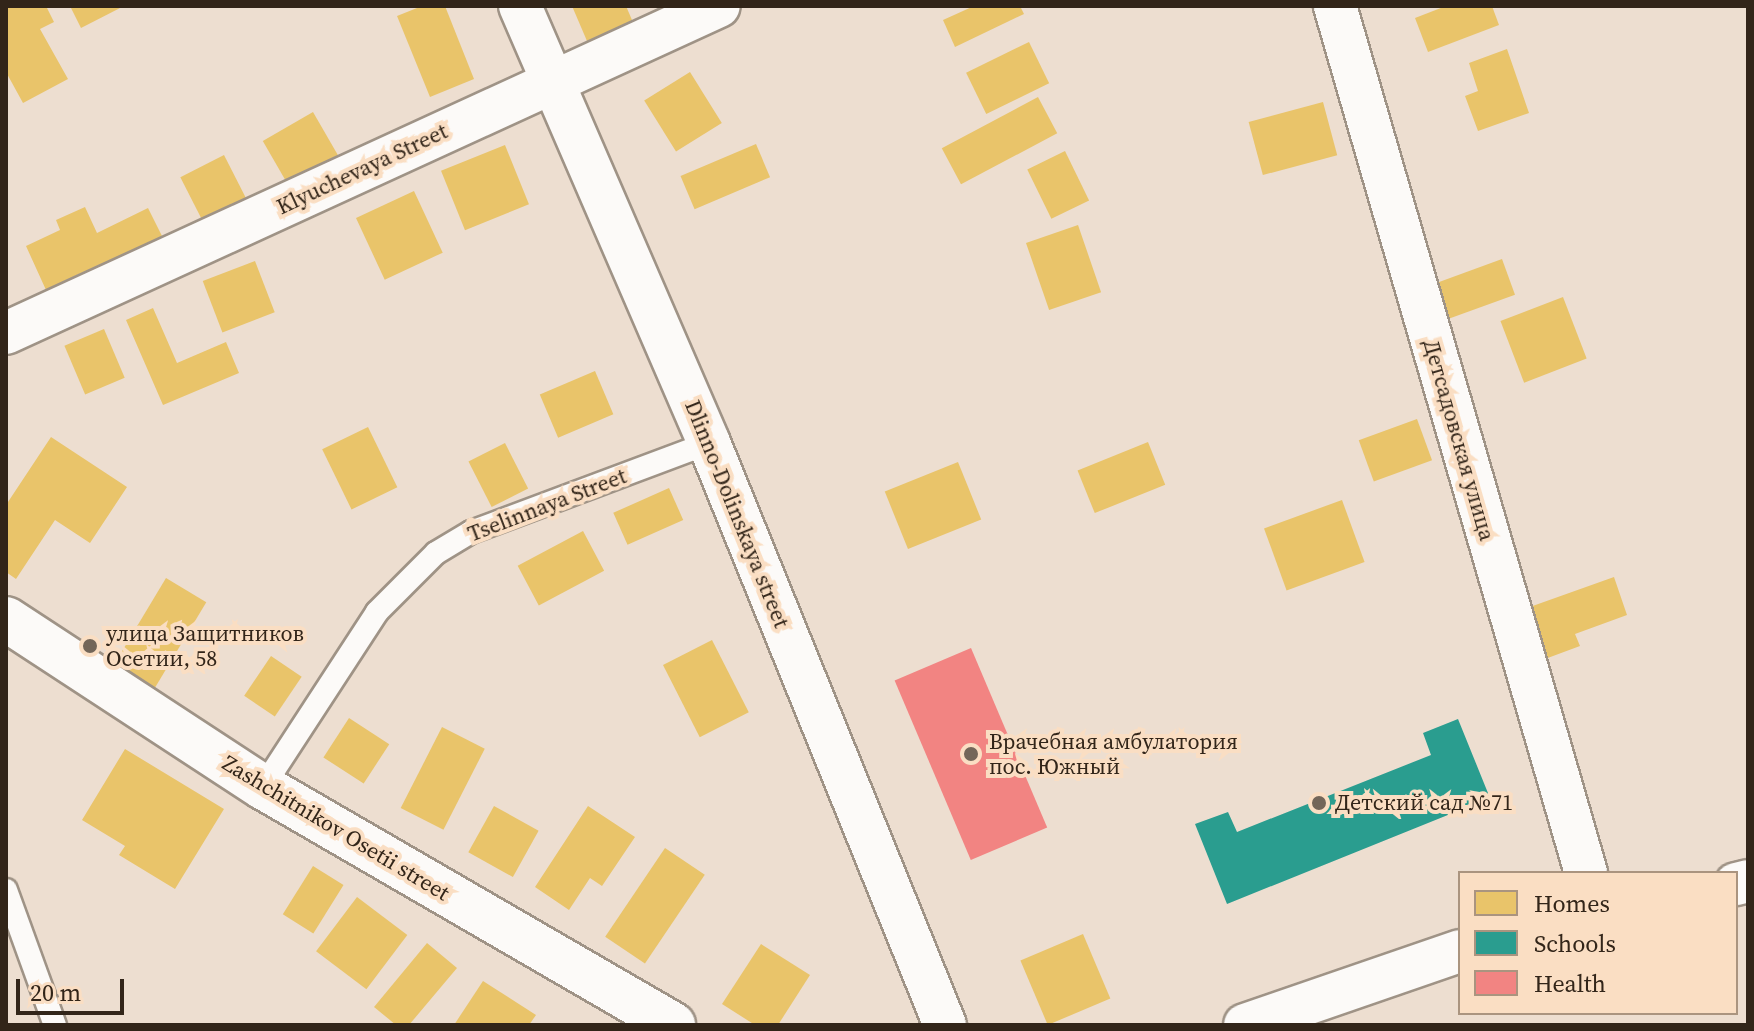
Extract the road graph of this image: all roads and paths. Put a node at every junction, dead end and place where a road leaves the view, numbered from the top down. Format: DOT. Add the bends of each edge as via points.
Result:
graph roads {
  1 [pos="520,6"];
  2 [pos="719,6"];
  3 [pos="1335,6"];
  4 [pos="552,82"];
  5 [pos="6,333"];
  6 [pos="709,443"];
  7 [pos="6,619"];
  8 [pos="263,787"];
  9 [pos="1585,871"];
  10 [pos="6,890"];
  11 [pos="1458,952"];
  12 [pos="55,1025"];
  13 [pos="673,1025"];
  14 [pos="945,1025"];
  15 [pos="1245,1025"];
  1 -- 4 [label="street, Dlinno-Dolinskaya street"];
  2 -- 4 [label="street, Klyuchevaya Street"];
  3 -- 9 [label="street, Детсадовская улица"];
  4 -- 5 [label="street, Klyuchevaya Street"];
  4 -- 6 [label="street, Dlinno-Dolinskaya street"];
  6 -- 8 [label="lane, Tselinnaya Street" via="471,532 436,553 377,612"];
  6 -- 14 [label="street, Dlinno-Dolinskaya street"];
  7 -- 8 [label="street, Zashchitnikov Osetii street"];
  8 -- 13 [label="street, Zashchitnikov Osetii street"];
  10 -- 12 [label="lane"];
  11 -- 15 [label="street"];
}
